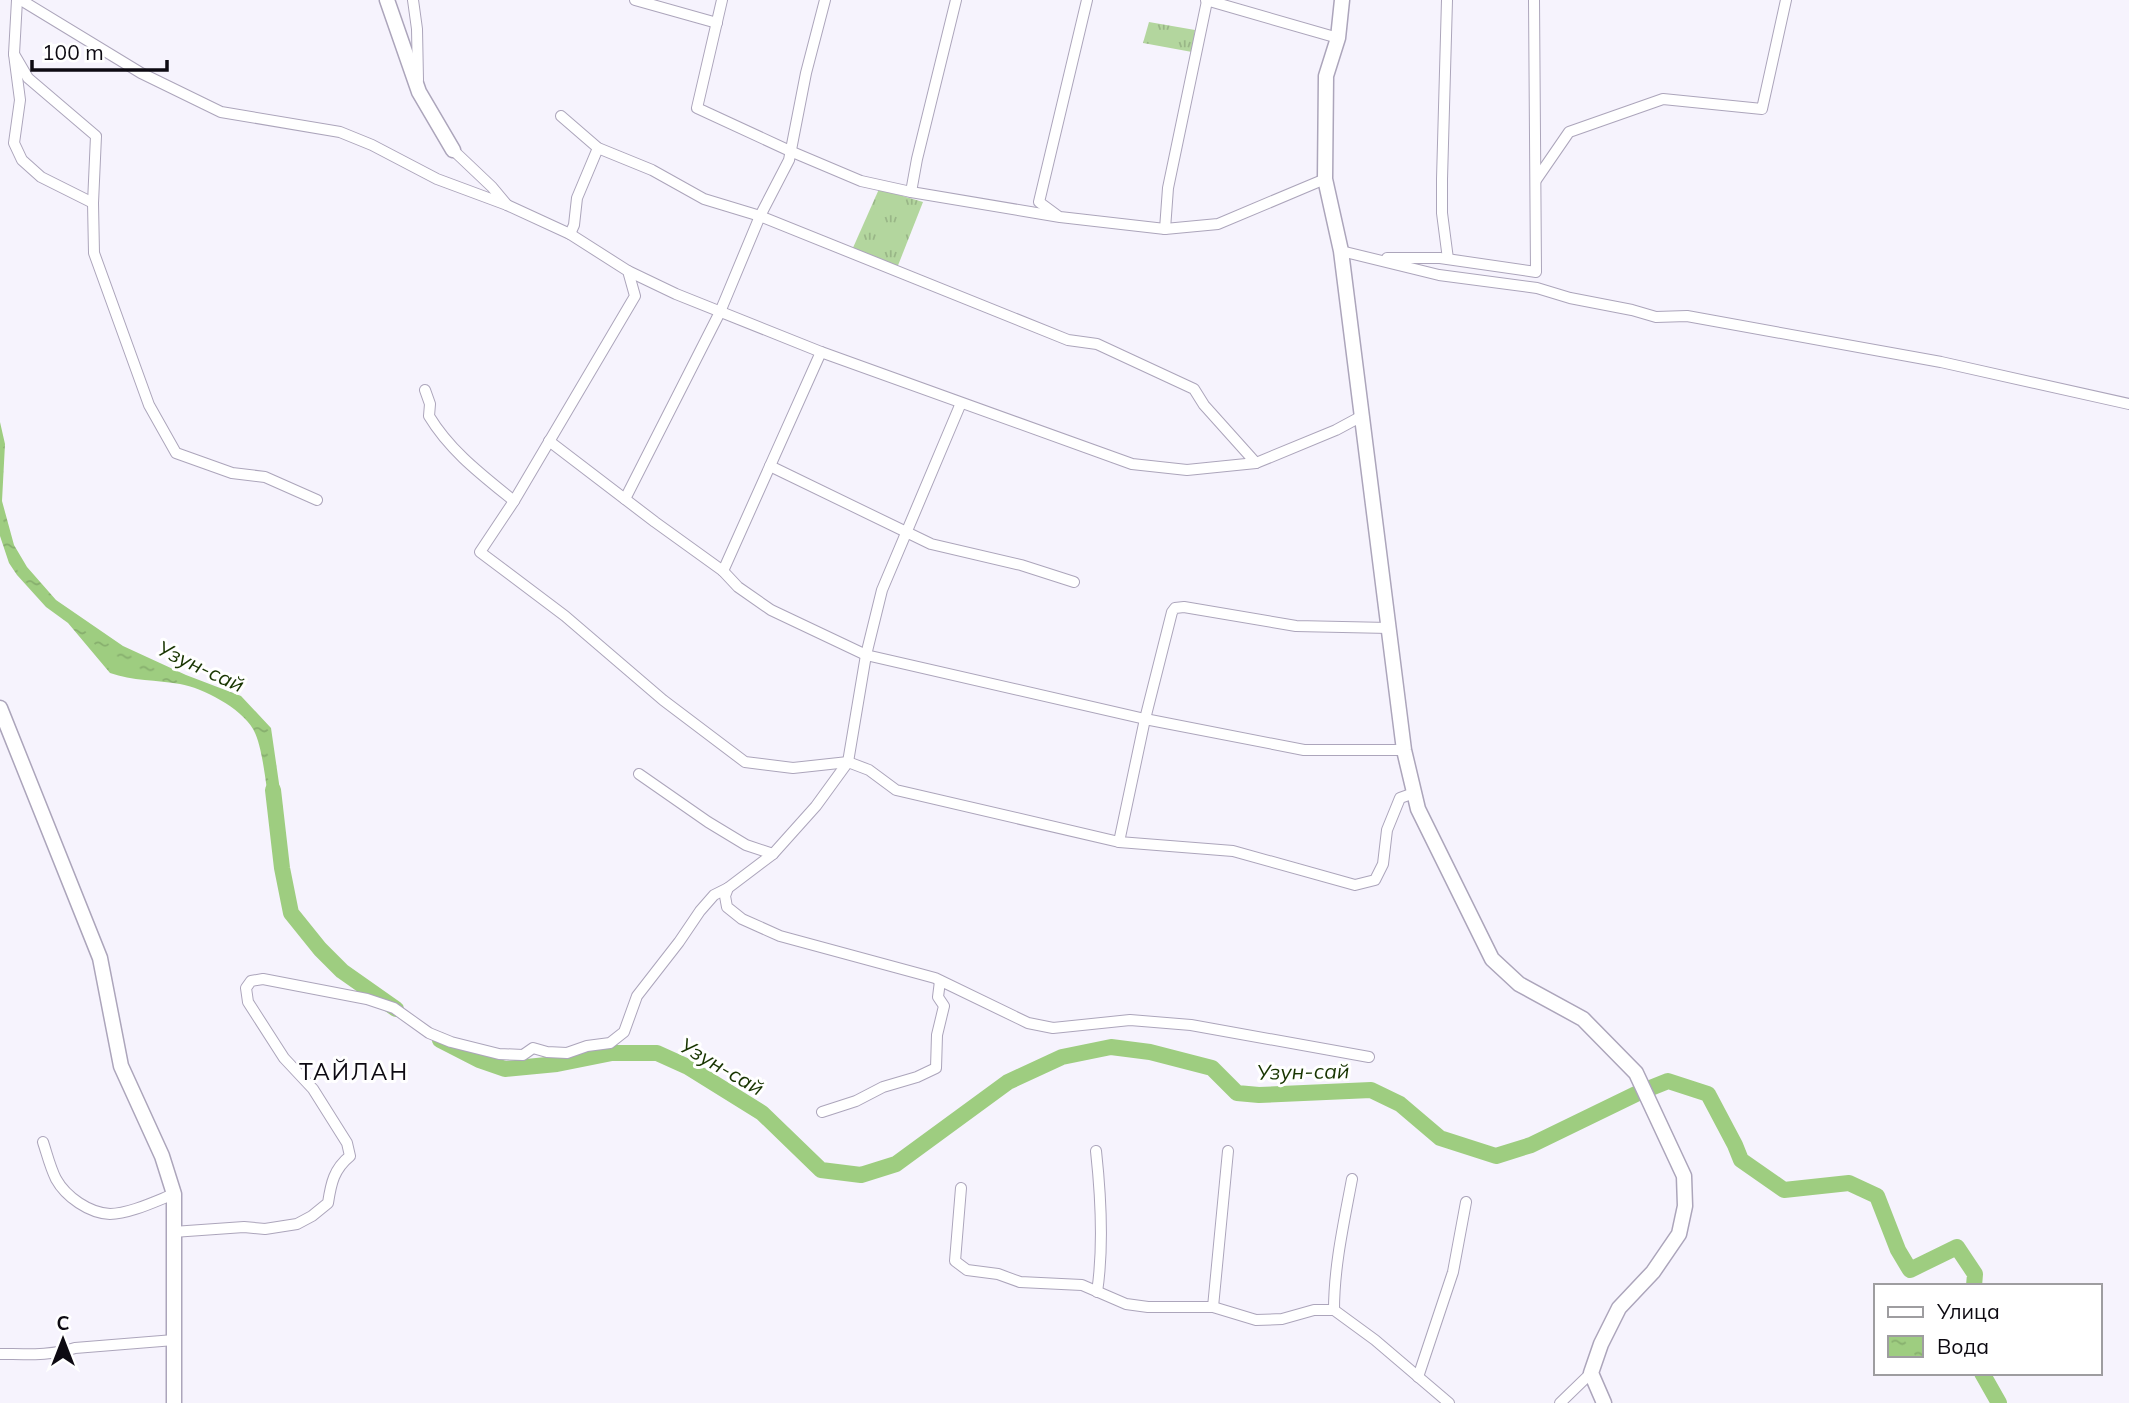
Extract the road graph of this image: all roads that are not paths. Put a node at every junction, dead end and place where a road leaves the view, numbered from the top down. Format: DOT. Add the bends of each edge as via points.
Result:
graph roads {
  1 [pos="19,0"];
  2 [pos="387,0"];
  3 [pos="413,0"];
  4 [pos="635,0"];
  5 [pos="722,0"];
  6 [pos="825,0"];
  7 [pos="956,0"];
  8 [pos="1087,0"];
  9 [pos="1207,0"];
  10 [pos="1342,0"];
  11 [pos="1447,0"];
  12 [pos="1534,0"];
  13 [pos="1786,0"];
  14 [pos="717,23"];
  15 [pos="1338,38"];
  16 [pos="14,54"];
  17 [pos="419,92"];
  18 [pos="561,116"];
  19 [pos="598,148"];
  20 [pos="453,150"];
  21 [pos="790,151"];
  22 [pos="1325,179"];
  23 [pos="1536,180"];
  24 [pos="911,192"];
  25 [pos="93,203"];
  26 [pos="507,205"];
  27 [pos="760,216"];
  28 [pos="1060,217"];
  29 [pos="1166,229"];
  30 [pos="570,234"];
  31 [pos="1340,251"];
  32 [pos="1371,258"];
  33 [pos="1448,259"];
  34 [pos="628,271"];
  35 [pos="720,312"];
  36 [pos="821,352"];
  37 [pos="425,390"];
  38 [pos="961,403"];
  39 [pos="2129,404"];
  40 [pos="1362,416"];
  41 [pos="549,440"];
  42 [pos="1256,463"];
  43 [pos="770,466"];
  44 [pos="625,499"];
  45 [pos="317,500"];
  46 [pos="514,501"];
  47 [pos="906,533"];
  48 [pos="723,571"];
  49 [pos="1074,582"];
  50 [pos="1389,628"];
  51 [pos="866,655"];
  52 [pos="0,708"];
  53 [pos="1145,719"];
  54 [pos="1404,750"];
  55 [pos="848,762"];
  56 [pos="639,774"];
  57 [pos="1414,793"];
  58 [pos="1119,842"];
  59 [pos="773,854"];
  60 [pos="728,888"];
  61 [pos="940,981"];
  62 [pos="1369,1057"];
  63 [pos="822,1112"];
  64 [pos="43,1142"];
  65 [pos="1096,1151"];
  66 [pos="1228,1151"];
  67 [pos="1352,1179"];
  68 [pos="961,1188"];
  69 [pos="174,1194"];
  70 [pos="1466,1202"];
  71 [pos="173,1233"];
  72 [pos="1097,1292"];
  73 [pos="1213,1307"];
  74 [pos="1334,1310"];
  75 [pos="174,1340"];
  76 [pos="0,1354"];
  77 [pos="1591,1373"];
  78 [pos="1418,1377"];
  79 [pos="174,1403"];
  80 [pos="1449,1403"];
  81 [pos="1560,1403"];
  82 [pos="1604,1403"];
  1 -- 16 [label="street"];
  1 -- 26 [label="street" via="141,73 221,111 340,132 438,179"];
  2 -- 17 [label="street"];
  3 -- 17 [label="street"];
  4 -- 14 [label="street"];
  5 -- 14 [label="street"];
  6 -- 21 [label="street"];
  7 -- 24 [label="street"];
  8 -- 28 [label="street" via="1039,202"];
  9 -- 15 [label="street"];
  9 -- 29 [label="street" via="1168,188"];
  10 -- 15 [label="street"];
  11 -- 33 [label="street" via="1442,213"];
  12 -- 23 [label="street"];
  13 -- 23 [label="street" via="1762,109 1663,99 1569,131"];
  14 -- 21 [label="street" via="697,108"];
  15 -- 22 [label="street" via="1326,76"];
  16 -- 25 [label="street" via="28,78 96,136"];
  16 -- 25 [label="street" via="20,100 14,143 22,160 41,177"];
  17 -- 20 [label="street"];
  18 -- 19 [label="street"];
  19 -- 27 [label="street" via="652,170 704,199"];
  19 -- 30 [label="street" via="578,198"];
  20 -- 26 [label="street"];
  21 -- 24 [label="street" via="861,181"];
  21 -- 27 [label="street"];
  22 -- 29 [label="street" via="1218,224"];
  22 -- 31 [label="street"];
  23 -- 33 [label="street" via="1536,272"];
  24 -- 28 [label="street"];
  25 -- 45 [label="street" via="94,253 149,405 177,453 232,473 265,477"];
  26 -- 30 [label="street"];
  27 -- 35 [label="street"];
  27 -- 42 [label="street" via="1068,340 1097,344 1194,389"];
  28 -- 29 [label="street"];
  30 -- 34 [label="street"];
  31 -- 32 [label="street"];
  31 -- 40 [label="street"];
  32 -- 33 [label="street"];
  32 -- 39 [label="street" via="1438,275 1536,288 1656,317 1687,316 1941,362"];
  34 -- 35 [label="street"];
  34 -- 41 [label="street" via="635,296"];
  35 -- 36 [label="street"];
  35 -- 44 [label="street"];
  36 -- 38 [label="street"];
  36 -- 43 [label="street"];
  37 -- 46 [label="street" via="429,416 441,435"];
  38 -- 42 [label="street" via="1132,464 1187,470"];
  38 -- 47 [label="street"];
  40 -- 42 [label="street"];
  40 -- 50 [label="street"];
  41 -- 44 [label="street"];
  41 -- 46 [label="street"];
  43 -- 47 [label="street"];
  43 -- 48 [label="street"];
  44 -- 48 [label="street"];
  46 -- 55 [label="street" via="480,552 565,616 663,700 745,762 793,768"];
  47 -- 49 [label="street" via="931,544"];
  47 -- 51 [label="street" via="882,590"];
  48 -- 51 [label="street" via="771,610"];
  50 -- 53 [label="street" via="1296,626 1175,608"];
  50 -- 54 [label="street"];
  51 -- 53 [label="street"];
  51 -- 55 [label="street"];
  52 -- 69 [label="street" via="100,958 121,1066"];
  53 -- 54 [label="street" via="1304,750"];
  53 -- 58 [label="street"];
  54 -- 57 [label="street"];
  55 -- 58 [label="street" via="869,770 896,790"];
  55 -- 59 [label="street"];
  56 -- 59 [label="street" via="746,845"];
  57 -- 58 [label="street" via="1397,805 1375,880 1356,885 1233,850"];
  57 -- 77 [label="street" via="1492,959 1519,984 1583,1019 1636,1073 1684,1177 1685,1206 1679,1234 1653,1272 1619,1307"];
  59 -- 60 [label="street"];
  60 -- 61 [label="street" via="727,907 780,936"];
  60 -- 71 [label="street" via="700,911 637,996 624,1032 610,1043 567,1052 533,1048 523,1055 499,1055 429,1033 398,1009 367,999 263,979 251,981 246,988 248,1002 284,1058 313,1089 347,1143 350,1156 332,1180 328,1203 297,1224"];
  61 -- 62 [label="street" via="1028,1023 1053,1028 1130,1020 1191,1025"];
  61 -- 63 [label="street" via="938,998 944,1006 936,1068"];
  64 -- 69 [label="street" via="56,1180 85,1207 110,1214"];
  65 -- 72 [label="street" via="1100,1193"];
  66 -- 73 [label="street"];
  67 -- 74 [label="street"];
  68 -- 72 [label="street" via="955,1261 967,1270 1020,1282 1082,1285"];
  69 -- 71 [label="street"];
  70 -- 78 [label="street" via="1453,1272"];
  71 -- 75 [label="street"];
  72 -- 73 [label="street" via="1148,1307"];
  73 -- 74 [label="street" via="1256,1320"];
  74 -- 78 [label="street"];
  75 -- 76 [label="street"];
  75 -- 79 [label="street"];
  77 -- 81 [label="street"];
  77 -- 82 [label="street"];
  78 -- 80 [label="street"];
}
